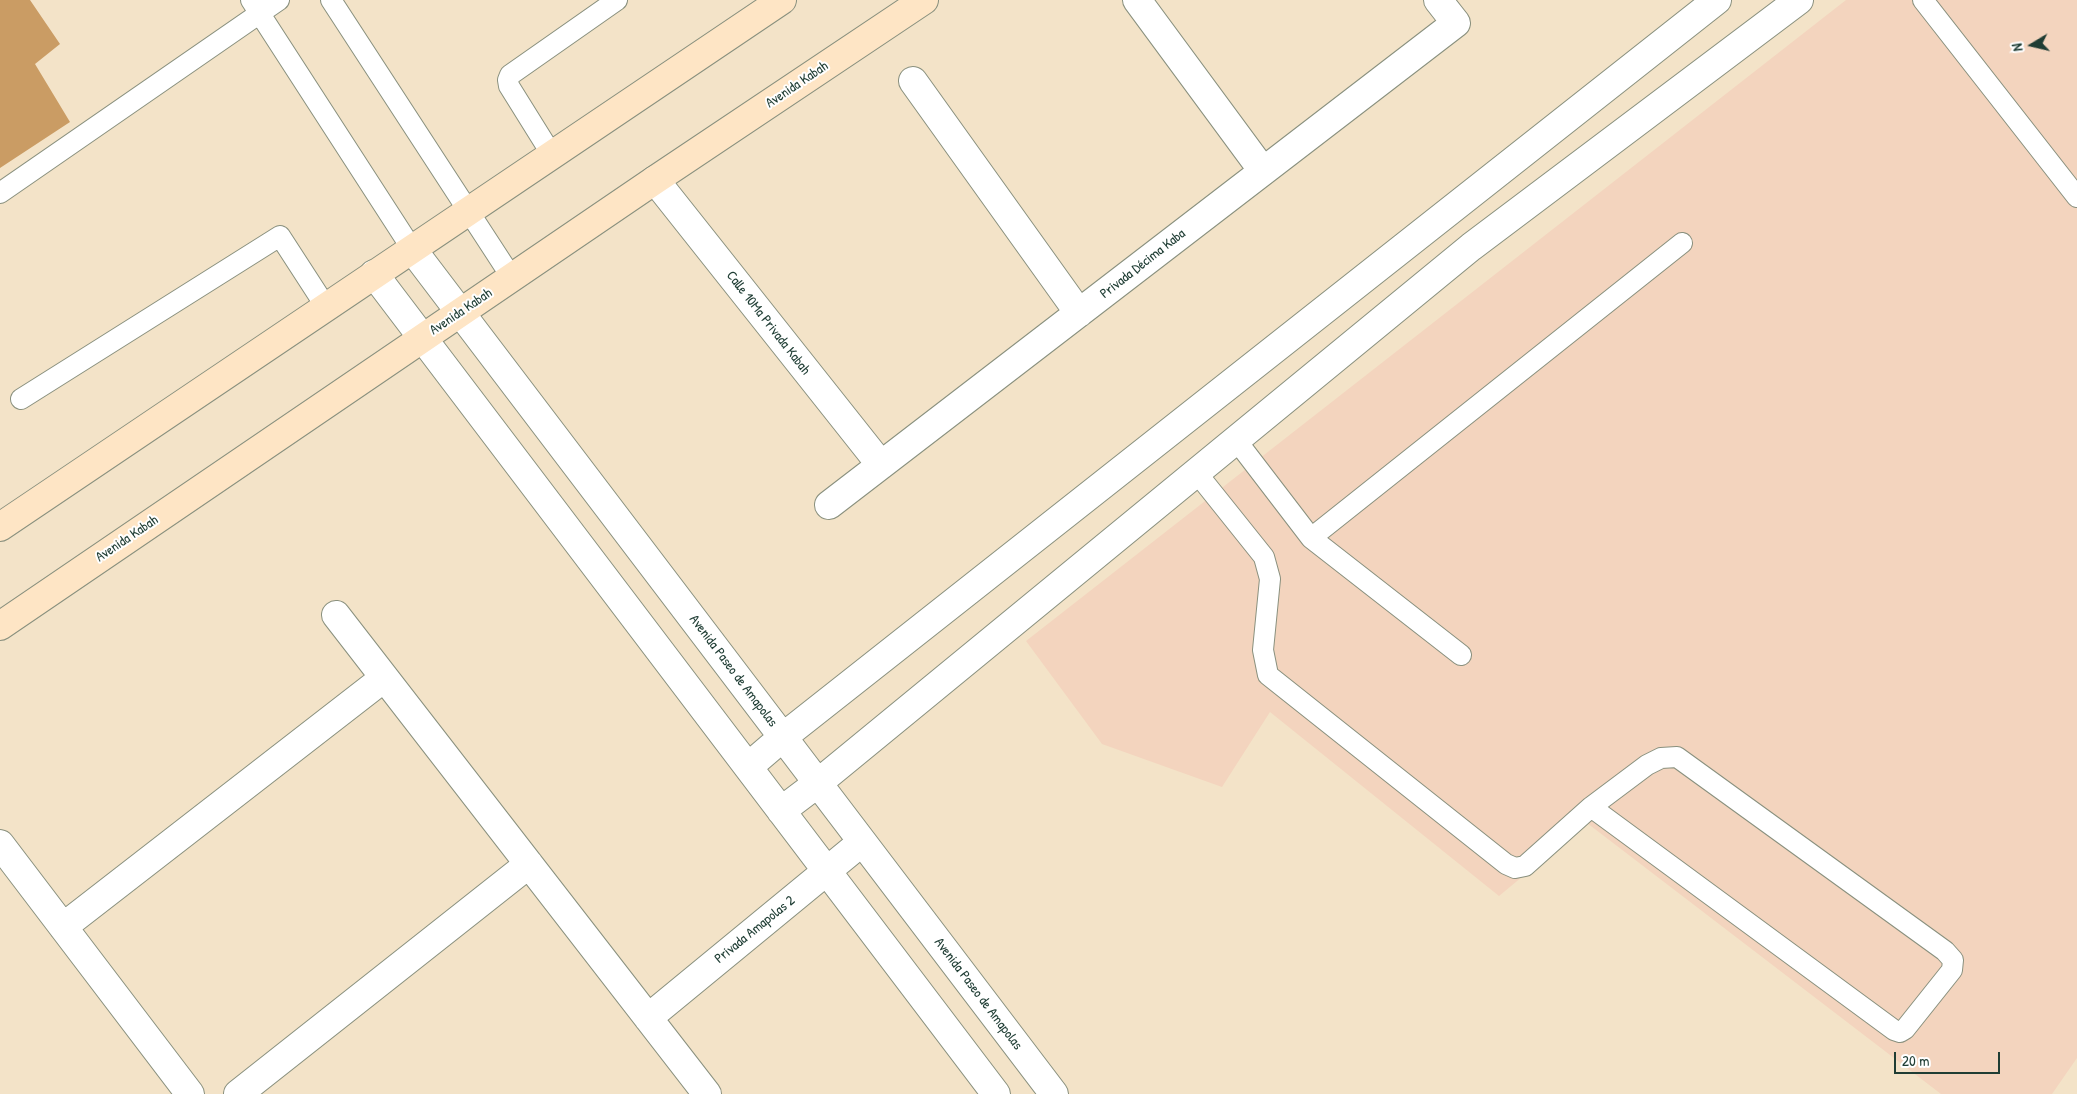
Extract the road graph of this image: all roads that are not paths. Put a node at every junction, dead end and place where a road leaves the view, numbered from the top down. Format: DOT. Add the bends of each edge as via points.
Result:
graph roads {
  1 [pos="279,0"];
  2 [pos="331,0"];
  3 [pos="617,0"];
  4 [pos="782,0"];
  5 [pos="924,0"];
  6 [pos="1137,0"];
  7 [pos="1438,0"];
  8 [pos="1717,0"];
  9 [pos="1799,0"];
  10 [pos="1923,0"];
  11 [pos="256,6"];
  12 [pos="912,81"];
  13 [pos="552,155"];
  14 [pos="1263,171"];
  15 [pos="655,180"];
  16 [pos="0,193"];
  17 [pos="2077,196"];
  18 [pos="468,211"];
  19 [pos="1447,213"];
  20 [pos="1682,243"];
  21 [pos="1471,247"];
  22 [pos="412,249"];
  23 [pos="374,274"];
  24 [pos="512,278"];
  25 [pos="326,307"];
  26 [pos="460,313"];
  27 [pos="1079,313"];
  28 [pos="423,338"];
  29 [pos="21,399"];
  30 [pos="1236,440"];
  31 [pos="881,465"];
  32 [pos="1196,472"];
  33 [pos="829,505"];
  34 [pos="0,527"];
  35 [pos="1311,538"];
  36 [pos="336,615"];
  37 [pos="0,626"];
  38 [pos="1461,655"];
  39 [pos="384,678"];
  40 [pos="783,737"];
  41 [pos="748,767"];
  42 [pos="818,783"];
  43 [pos="1591,807"];
  44 [pos="781,811"];
  45 [pos="862,842"];
  46 [pos="0,844"];
  47 [pos="529,864"];
  48 [pos="827,871"];
  49 [pos="63,927"];
  50 [pos="648,1018"];
  51 [pos="190,1094"];
  52 [pos="238,1094"];
  53 [pos="707,1094"];
  54 [pos="996,1094"];
  55 [pos="1054,1094"];
  1 -- 11 [label="lane"];
  2 -- 18 [label="lane"];
  3 -- 13 [label="lane" via="510,75 510,86"];
  4 -- 13 [label="main road"];
  5 -- 15 [label="main road, Avenida Kabah"];
  6 -- 14 [label="street"];
  7 -- 14 [label="street, Privada Décima Kaba" via="1456,23"];
  8 -- 19 [label="street"];
  9 -- 21 [label="street"];
  10 -- 17 [label="lane"];
  11 -- 16 [label="lane"];
  11 -- 22 [label="lane"];
  12 -- 27 [label="street"];
  13 -- 18 [label="main road"];
  14 -- 27 [label="street, Privada Décima Kaba"];
  15 -- 24 [label="main road, Avenida Kabah"];
  15 -- 31 [label="street, Calle 10Ma Privada Kabah"];
  18 -- 22 [label="main road"];
  18 -- 24 [label="lane"];
  19 -- 21 [label="street"];
  19 -- 40 [label="street"];
  20 -- 35 [label="lane"];
  21 -- 30 [label="street"];
  22 -- 23 [label="main road"];
  22 -- 26 [label="street, Avenida Paseo de Amapolas"];
  23 -- 25 [label="main road"];
  23 -- 28 [label="street"];
  24 -- 26 [label="main road, Avenida Kabah"];
  25 -- 29 [label="lane" via="280,236"];
  25 -- 34 [label="main road"];
  26 -- 28 [label="main road, Avenida Kabah"];
  26 -- 40 [label="street, Avenida Paseo de Amapolas"];
  27 -- 31 [label="street, Privada Décima Kaba"];
  28 -- 37 [label="main road, Avenida Kabah"];
  28 -- 41 [label="street"];
  30 -- 32 [label="street"];
  30 -- 35 [label="lane"];
  31 -- 33 [label="street, Privada Décima Kaba"];
  32 -- 42 [label="street"];
  32 -- 43 [label="lane" via="1264,557 1270,579 1263,650 1268,675 1498,858 1515,868 1524,866"];
  35 -- 38 [label="lane"];
  36 -- 39 [label="street"];
  39 -- 47 [label="street"];
  39 -- 49 [label="street"];
  40 -- 41 [label="street"];
  40 -- 42 [label="street, Avenida Paseo de Amapolas"];
  41 -- 44 [label="street"];
  42 -- 44 [label="street"];
  42 -- 45 [label="street, Avenida Paseo de Amapolas"];
  43 -- 43 [label="lane" via="1894,1030 1900,1032 1905,1029 1952,970 1953,960 1945,951 1677,757 1661,758 1646,765"];
  44 -- 48 [label="street"];
  45 -- 48 [label="street, Privada Amapolas 2"];
  45 -- 55 [label="street, Avenida Paseo de Amapolas"];
  46 -- 49 [label="street"];
  47 -- 50 [label="street"];
  47 -- 52 [label="street"];
  48 -- 50 [label="street, Privada Amapolas 2"];
  48 -- 54 [label="street"];
  49 -- 51 [label="street"];
  50 -- 53 [label="street"];
}
